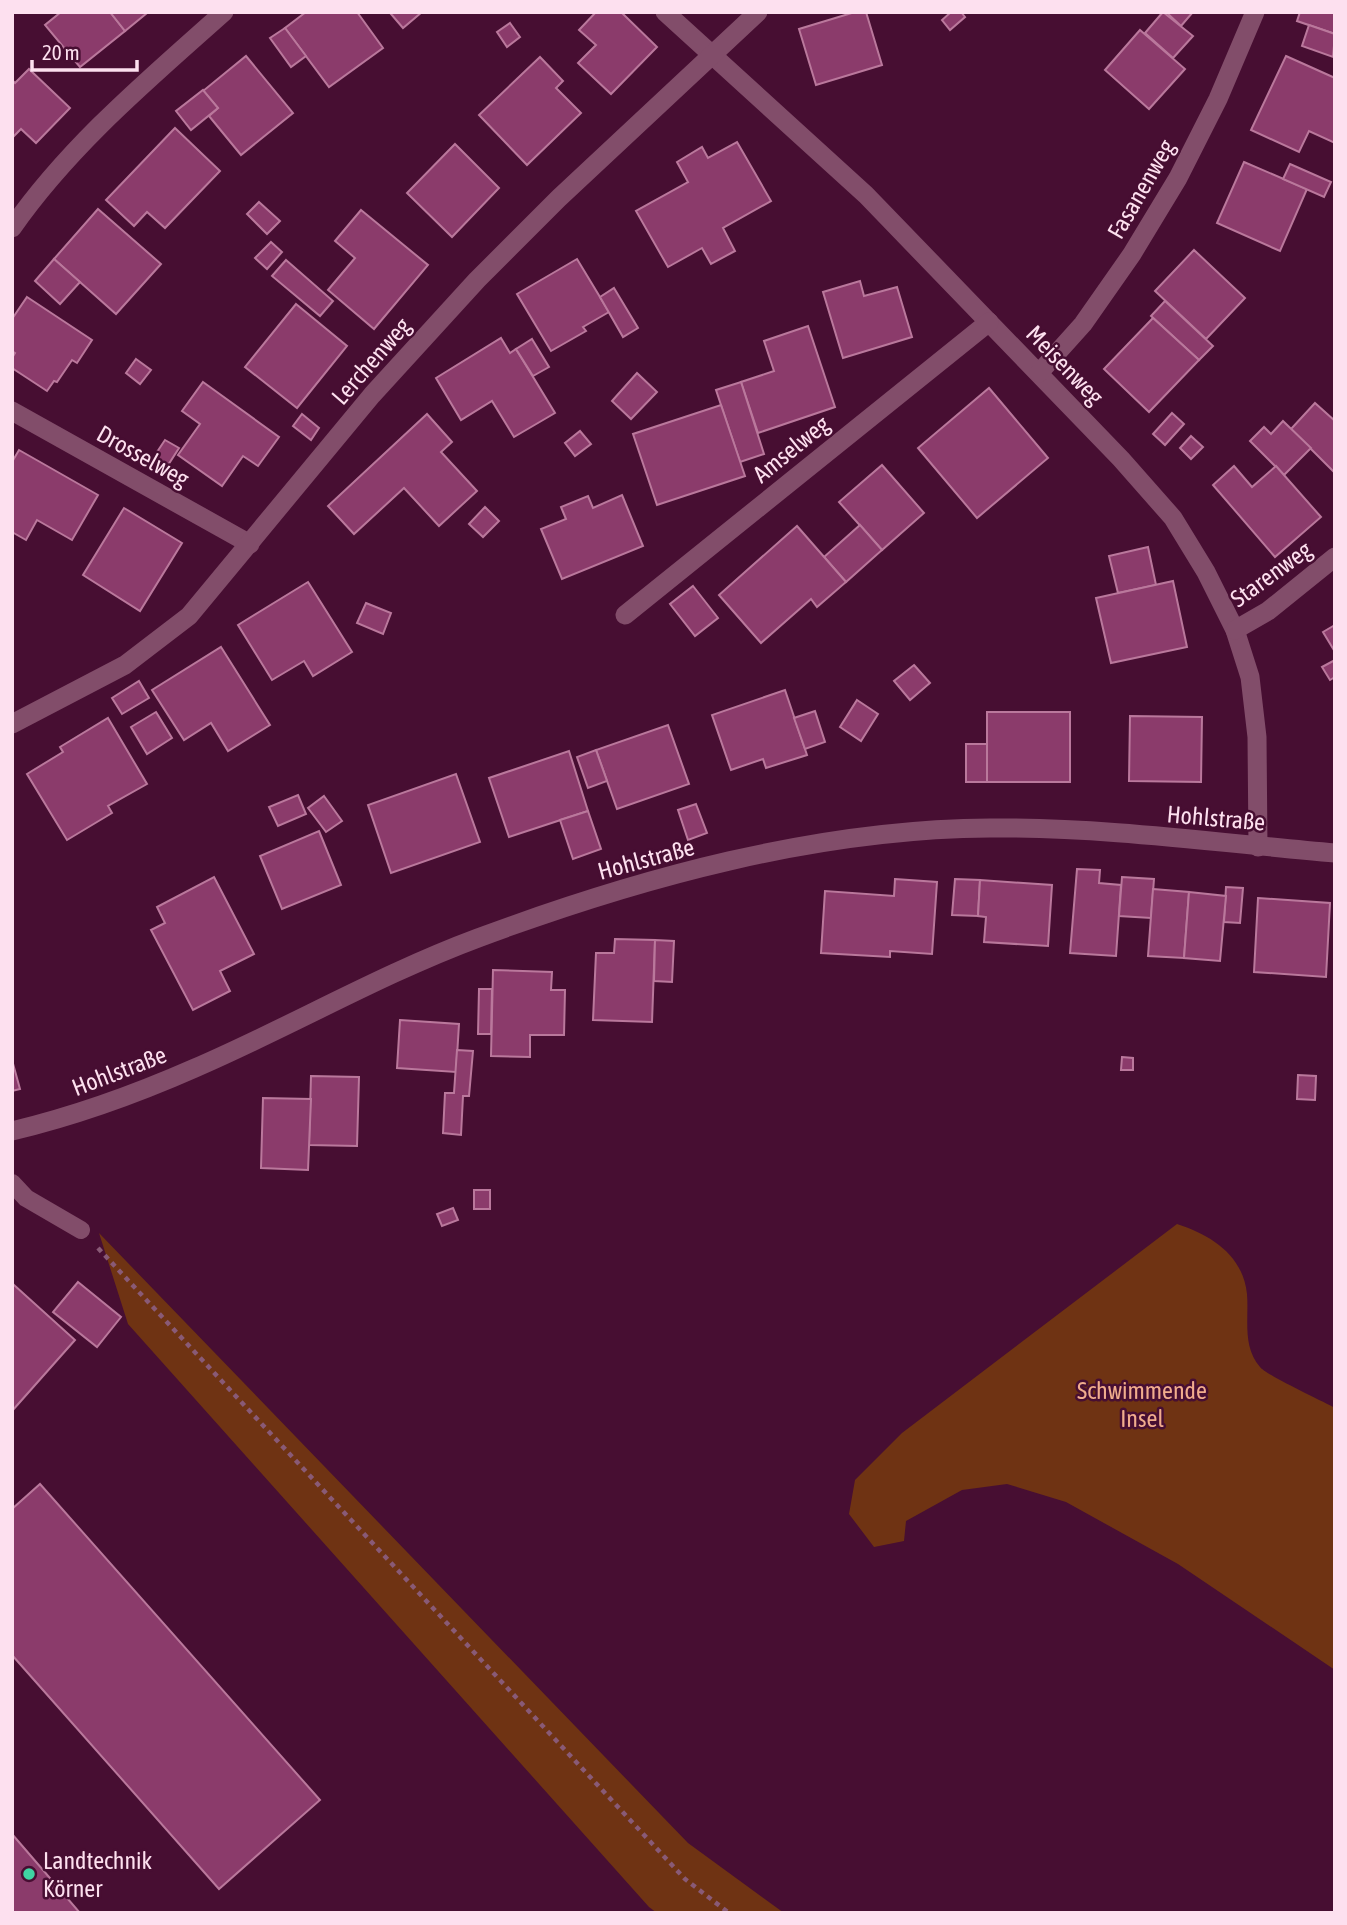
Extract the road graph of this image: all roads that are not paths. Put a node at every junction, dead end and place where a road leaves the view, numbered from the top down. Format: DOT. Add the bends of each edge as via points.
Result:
graph roads {
  1 [pos="224,12"];
  2 [pos="665,12"];
  3 [pos="758,12"];
  4 [pos="1255,12"];
  5 [pos="712,56"];
  6 [pos="12,228"];
  7 [pos="989,322"];
  8 [pos="1039,373"];
  9 [pos="12,411"];
  10 [pos="250,544"];
  11 [pos="1335,557"];
  12 [pos="625,615"];
  13 [pos="1235,630"];
  14 [pos="12,724"];
  15 [pos="1258,846"];
  16 [pos="1335,853"];
  17 [pos="12,1131"];
  18 [pos="12,1183"];
  19 [pos="81,1230"];
  1 -- 6 [label="street" via="79,147"];
  2 -- 5 [label="street, Meisenweg"];
  3 -- 5 [label="street, Lerchenweg"];
  4 -- 8 [label="street, Fasanenweg" via="1219,99 1178,178 1083,324"];
  5 -- 7 [label="street, Meisenweg" via="866,195"];
  5 -- 10 [label="street, Lerchenweg" via="477,280 372,395"];
  7 -- 8 [label="street, Meisenweg"];
  7 -- 12 [label="street, Amselweg"];
  8 -- 13 [label="street, Meisenweg" via="1174,518"];
  9 -- 10 [label="street, Drosselweg"];
  10 -- 14 [label="street, Lerchenweg" via="189,616 125,665"];
  11 -- 13 [label="street, Starenweg" via="1268,611"];
  13 -- 15 [label="street, Meisenweg" via="1250,677 1257,737"];
  15 -- 16 [label="street, Hohlstraße"];
  15 -- 17 [label="street, Hohlstraße" via="1087,830 989,828 887,833 781,850 579,902 475,939 349,993 195,1068 67,1118"];
  18 -- 19 [label="lane" via="26,1198"];
}
